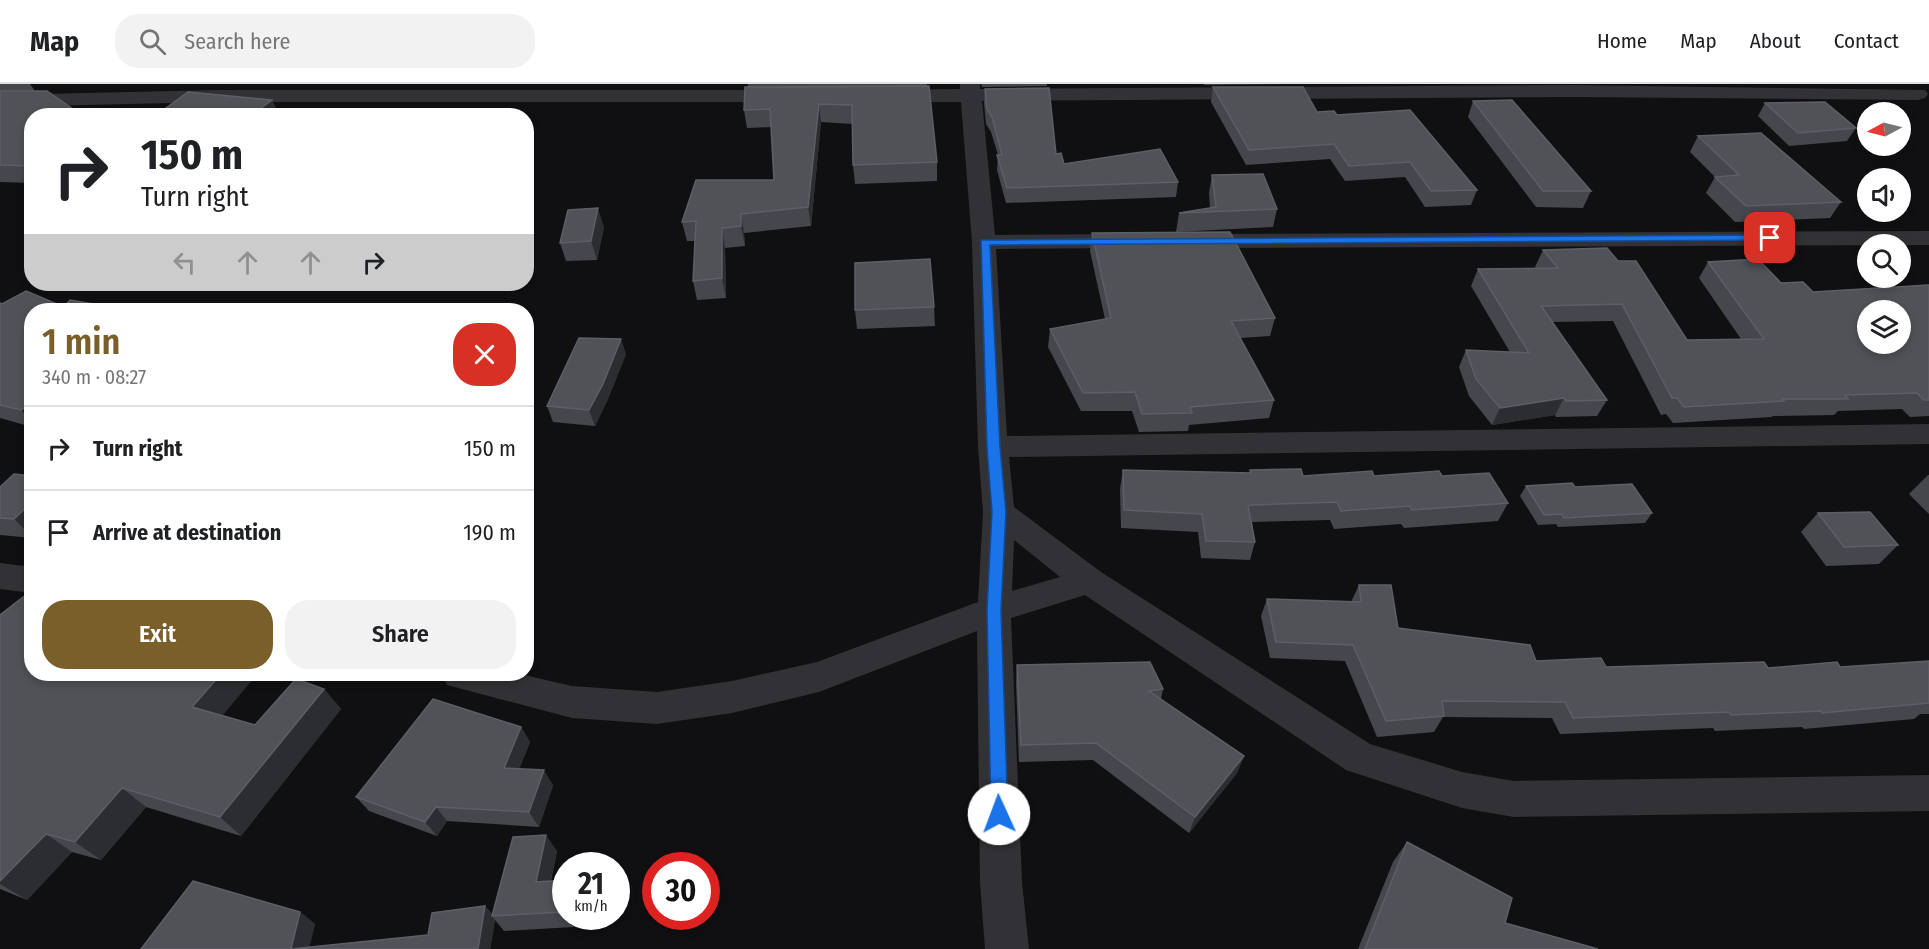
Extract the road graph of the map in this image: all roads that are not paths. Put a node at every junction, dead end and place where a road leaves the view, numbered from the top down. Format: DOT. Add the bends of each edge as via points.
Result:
graph roads {
  1 [pos="1570,88"];
  2 [pos="1820,88"];
  3 [pos="970,89"];
  4 [pos="1339,89"];
  5 [pos="369,90"];
  6 [pos="147,91"];
  7 [pos="625,91"];
  8 [pos="1918,94"];
  9 [pos="802,96"];
  10 [pos="862,96"];
  11 [pos="0,101"];
  12 [pos="1929,238"];
  13 [pos="984,242"];
  14 [pos="1929,434"];
  15 [pos="993,447"];
  16 [pos="999,512"];
  17 [pos="0,576"];
  18 [pos="24,579"];
  19 [pos="1089,581"];
  20 [pos="994,610"];
  21 [pos="488,681"];
  22 [pos="1929,793"];
  23 [pos="1007,949"];
  1 -- 2 [label="street"];
  1 -- 4 [label="street"];
  2 -- 8 [label="street"];
  3 -- 4 [label="street"];
  3 -- 10 [label="street"];
  3 -- 13 [label="street"];
  5 -- 6 [label="street"];
  5 -- 7 [label="street"];
  6 -- 11 [label="street"];
  7 -- 9 [label="street"];
  12 -- 13 [label="street"];
  13 -- 15 [label="street"];
  14 -- 15 [label="street"];
  15 -- 16 [label="street"];
  16 -- 19 [label="street"];
  16 -- 20 [label="street"];
  17 -- 18 [label="street"];
  19 -- 20 [label="street"];
  19 -- 22 [label="street" via="1359,758 1462,790 1514,799"];
  20 -- 21 [label="street" via="819,677 657,708 572,702"];
  20 -- 23 [label="street" via="1001,882"];
}
